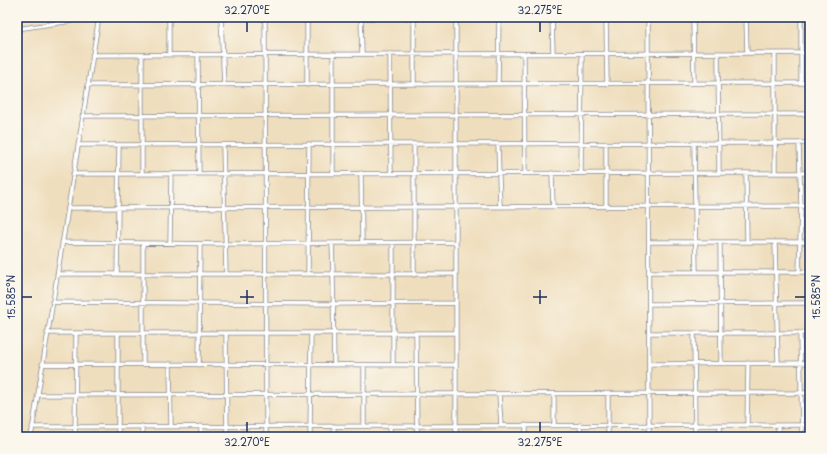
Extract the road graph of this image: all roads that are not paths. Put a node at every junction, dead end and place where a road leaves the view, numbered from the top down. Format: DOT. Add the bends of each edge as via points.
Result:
graph roads {
  1 [pos="99,17"];
  2 [pos="102,17"];
  3 [pos="552,17"];
  4 [pos="606,17"];
  5 [pos="648,17"];
  6 [pos="693,17"];
  7 [pos="746,17"];
  8 [pos="756,17"];
  9 [pos="801,17"];
  10 [pos="169,18"];
  11 [pos="198,18"];
  12 [pos="221,18"];
  13 [pos="265,18"];
  14 [pos="307,18"];
  15 [pos="361,18"];
  16 [pos="414,18"];
  17 [pos="456,18"];
  18 [pos="499,18"];
  19 [pos="17,29"];
  20 [pos="649,53"];
  21 [pos="693,53"];
  22 [pos="718,53"];
  23 [pos="746,53"];
  24 [pos="774,53"];
  25 [pos="801,53"];
  26 [pos="810,53"];
  27 [pos="169,54"];
  28 [pos="198,54"];
  29 [pos="223,54"];
  30 [pos="265,54"];
  31 [pos="307,54"];
  32 [pos="333,54"];
  33 [pos="362,54"];
  34 [pos="390,54"];
  35 [pos="414,54"];
  36 [pos="456,54"];
  37 [pos="498,54"];
  38 [pos="524,54"];
  39 [pos="553,54"];
  40 [pos="582,54"];
  41 [pos="607,54"];
  42 [pos="92,55"];
  43 [pos="142,55"];
  44 [pos="694,83"];
  45 [pos="718,83"];
  46 [pos="774,83"];
  47 [pos="801,83"];
  48 [pos="810,83"];
  49 [pos="307,84"];
  50 [pos="332,84"];
  51 [pos="390,84"];
  52 [pos="414,84"];
  53 [pos="456,84"];
  54 [pos="498,84"];
  55 [pos="524,84"];
  56 [pos="582,84"];
  57 [pos="607,84"];
  58 [pos="649,84"];
  59 [pos="87,85"];
  60 [pos="142,85"];
  61 [pos="198,85"];
  62 [pos="224,85"];
  63 [pos="265,85"];
  64 [pos="524,114"];
  65 [pos="582,114"];
  66 [pos="649,114"];
  67 [pos="718,114"];
  68 [pos="774,114"];
  69 [pos="810,114"];
  70 [pos="265,115"];
  71 [pos="332,115"];
  72 [pos="390,115"];
  73 [pos="456,115"];
  74 [pos="82,116"];
  75 [pos="142,116"];
  76 [pos="199,116"];
  77 [pos="606,143"];
  78 [pos="649,143"];
  79 [pos="694,143"];
  80 [pos="718,143"];
  81 [pos="774,143"];
  82 [pos="799,143"];
  83 [pos="810,143"];
  84 [pos="309,144"];
  85 [pos="333,144"];
  86 [pos="391,144"];
  87 [pos="414,144"];
  88 [pos="456,144"];
  89 [pos="498,144"];
  90 [pos="525,144"];
  91 [pos="582,144"];
  92 [pos="78,145"];
  93 [pos="119,145"];
  94 [pos="142,145"];
  95 [pos="199,145"];
  96 [pos="223,145"];
  97 [pos="265,145"];
  98 [pos="414,173"];
  99 [pos="457,173"];
  100 [pos="499,173"];
  101 [pos="525,173"];
  102 [pos="552,173"];
  103 [pos="581,173"];
  104 [pos="605,173"];
  105 [pos="649,173"];
  106 [pos="693,173"];
  107 [pos="719,173"];
  108 [pos="746,173"];
  109 [pos="774,173"];
  110 [pos="799,173"];
  111 [pos="810,173"];
  112 [pos="73,174"];
  113 [pos="118,174"];
  114 [pos="142,174"];
  115 [pos="171,174"];
  116 [pos="199,174"];
  117 [pos="224,174"];
  118 [pos="266,174"];
  119 [pos="309,174"];
  120 [pos="333,174"];
  121 [pos="361,174"];
  122 [pos="391,174"];
  123 [pos="746,206"];
  124 [pos="801,206"];
  125 [pos="810,206"];
  126 [pos="309,207"];
  127 [pos="362,207"];
  128 [pos="415,207"];
  129 [pos="456,207"];
  130 [pos="500,207"];
  131 [pos="553,207"];
  132 [pos="606,207"];
  133 [pos="649,207"];
  134 [pos="694,207"];
  135 [pos="68,208"];
  136 [pos="117,208"];
  137 [pos="170,208"];
  138 [pos="225,208"];
  139 [pos="265,208"];
  140 [pos="62,242"];
  141 [pos="456,242"];
  142 [pos="649,242"];
  143 [pos="695,242"];
  144 [pos="720,242"];
  145 [pos="747,242"];
  146 [pos="775,242"];
  147 [pos="800,242"];
  148 [pos="810,242"];
  149 [pos="118,243"];
  150 [pos="144,243"];
  151 [pos="308,243"];
  152 [pos="362,243"];
  153 [pos="393,243"];
  154 [pos="415,243"];
  155 [pos="170,244"];
  156 [pos="200,244"];
  157 [pos="226,244"];
  158 [pos="266,244"];
  159 [pos="332,244"];
  160 [pos="649,272"];
  161 [pos="696,272"];
  162 [pos="720,272"];
  163 [pos="776,272"];
  164 [pos="799,272"];
  165 [pos="810,272"];
  166 [pos="57,274"];
  167 [pos="117,274"];
  168 [pos="144,274"];
  169 [pos="199,274"];
  170 [pos="226,274"];
  171 [pos="266,274"];
  172 [pos="308,274"];
  173 [pos="334,274"];
  174 [pos="392,274"];
  175 [pos="456,274"];
  176 [pos="414,275"];
  177 [pos="52,302"];
  178 [pos="144,302"];
  179 [pos="200,302"];
  180 [pos="266,303"];
  181 [pos="392,303"];
  182 [pos="456,303"];
  183 [pos="720,303"];
  184 [pos="777,303"];
  185 [pos="810,303"];
  186 [pos="334,304"];
  187 [pos="649,304"];
  188 [pos="333,332"];
  189 [pos="47,333"];
  190 [pos="76,333"];
  191 [pos="118,333"];
  192 [pos="144,333"];
  193 [pos="200,333"];
  194 [pos="226,333"];
  195 [pos="267,333"];
  196 [pos="311,333"];
  197 [pos="392,333"];
  198 [pos="416,333"];
  199 [pos="456,333"];
  200 [pos="649,333"];
  201 [pos="694,333"];
  202 [pos="721,333"];
  203 [pos="778,333"];
  204 [pos="800,333"];
  205 [pos="810,333"];
  206 [pos="721,363"];
  207 [pos="748,363"];
  208 [pos="778,363"];
  209 [pos="800,363"];
  210 [pos="810,363"];
  211 [pos="42,364"];
  212 [pos="76,364"];
  213 [pos="118,364"];
  214 [pos="143,364"];
  215 [pos="170,364"];
  216 [pos="199,364"];
  217 [pos="226,364"];
  218 [pos="267,364"];
  219 [pos="311,364"];
  220 [pos="648,364"];
  221 [pos="694,364"];
  222 [pos="334,365"];
  223 [pos="364,365"];
  224 [pos="393,365"];
  225 [pos="416,365"];
  226 [pos="456,365"];
  227 [pos="694,393"];
  228 [pos="747,393"];
  229 [pos="801,393"];
  230 [pos="810,393"];
  231 [pos="226,394"];
  232 [pos="267,394"];
  233 [pos="310,394"];
  234 [pos="364,394"];
  235 [pos="416,394"];
  236 [pos="456,394"];
  237 [pos="499,394"];
  238 [pos="554,394"];
  239 [pos="608,394"];
  240 [pos="648,394"];
  241 [pos="37,395"];
  242 [pos="76,395"];
  243 [pos="118,395"];
  244 [pos="170,395"];
  245 [pos="810,424"];
  246 [pos="456,425"];
  247 [pos="501,425"];
  248 [pos="526,425"];
  249 [pos="554,425"];
  250 [pos="580,425"];
  251 [pos="608,425"];
  252 [pos="648,425"];
  253 [pos="695,425"];
  254 [pos="720,425"];
  255 [pos="747,425"];
  256 [pos="778,425"];
  257 [pos="801,425"];
  258 [pos="32,426"];
  259 [pos="75,426"];
  260 [pos="118,426"];
  261 [pos="142,426"];
  262 [pos="171,426"];
  263 [pos="201,426"];
  264 [pos="227,426"];
  265 [pos="267,426"];
  266 [pos="310,426"];
  267 [pos="334,426"];
  268 [pos="364,426"];
  269 [pos="390,426"];
  270 [pos="417,426"];
  271 [pos="31,437"];
  272 [pos="75,437"];
  273 [pos="118,437"];
  274 [pos="142,437"];
  275 [pos="201,437"];
  276 [pos="227,437"];
  277 [pos="266,437"];
  278 [pos="310,437"];
  279 [pos="334,437"];
  280 [pos="390,437"];
  281 [pos="417,437"];
  282 [pos="456,437"];
  283 [pos="526,437"];
  284 [pos="581,437"];
  285 [pos="608,437"];
  286 [pos="648,437"];
  287 [pos="695,437"];
  288 [pos="720,437"];
  289 [pos="778,437"];
  290 [pos="802,437"];
  1 -- 2 [label="street"];
  1 -- 19 [label="street"];
  1 -- 42 [label="street"];
  2 -- 10 [label="street"];
  3 -- 4 [label="street"];
  3 -- 18 [label="street"];
  3 -- 39 [label="street"];
  4 -- 5 [label="street"];
  4 -- 41 [label="street"];
  5 -- 6 [label="street"];
  5 -- 20 [label="street"];
  6 -- 7 [label="street"];
  6 -- 21 [label="street"];
  7 -- 8 [label="street"];
  7 -- 23 [label="street"];
  9 -- 25 [label="street"];
  10 -- 11 [label="street"];
  10 -- 27 [label="street"];
  11 -- 12 [label="street"];
  12 -- 13 [label="street"];
  12 -- 29 [label="street"];
  13 -- 14 [label="street"];
  13 -- 30 [label="street"];
  14 -- 15 [label="street"];
  14 -- 31 [label="street"];
  15 -- 16 [label="street"];
  15 -- 33 [label="street"];
  16 -- 17 [label="street"];
  16 -- 35 [label="street"];
  17 -- 18 [label="street"];
  17 -- 36 [label="street"];
  18 -- 37 [label="street"];
  20 -- 21 [label="street"];
  20 -- 41 [label="street"];
  20 -- 58 [label="street"];
  21 -- 22 [label="street"];
  21 -- 44 [label="street"];
  22 -- 23 [label="street"];
  22 -- 45 [label="street"];
  23 -- 24 [label="street"];
  24 -- 25 [label="street"];
  24 -- 46 [label="street"];
  25 -- 26 [label="street"];
  25 -- 47 [label="street"];
  27 -- 28 [label="street"];
  27 -- 43 [label="street"];
  28 -- 29 [label="street"];
  28 -- 61 [label="street"];
  29 -- 30 [label="street"];
  29 -- 62 [label="street"];
  30 -- 31 [label="street"];
  30 -- 63 [label="street"];
  31 -- 32 [label="street"];
  31 -- 49 [label="street"];
  32 -- 33 [label="street"];
  32 -- 50 [label="street"];
  33 -- 34 [label="street"];
  34 -- 35 [label="street"];
  34 -- 51 [label="street"];
  35 -- 36 [label="street"];
  35 -- 52 [label="street"];
  36 -- 37 [label="street"];
  36 -- 53 [label="street"];
  37 -- 38 [label="street"];
  37 -- 54 [label="street"];
  38 -- 39 [label="street"];
  38 -- 55 [label="street"];
  39 -- 40 [label="street"];
  40 -- 41 [label="street"];
  40 -- 56 [label="street"];
  41 -- 57 [label="street"];
  42 -- 43 [label="street"];
  42 -- 59 [label="street"];
  43 -- 60 [label="street"];
  44 -- 45 [label="street"];
  44 -- 58 [label="street"];
  45 -- 46 [label="street"];
  45 -- 67 [label="street"];
  46 -- 47 [label="street"];
  46 -- 68 [label="street"];
  47 -- 48 [label="street"];
  49 -- 50 [label="street"];
  49 -- 63 [label="street"];
  50 -- 51 [label="street"];
  50 -- 71 [label="street"];
  51 -- 52 [label="street"];
  51 -- 72 [label="street"];
  52 -- 53 [label="street"];
  53 -- 54 [label="street"];
  53 -- 73 [label="street"];
  54 -- 55 [label="street"];
  55 -- 56 [label="street"];
  55 -- 64 [label="street"];
  56 -- 57 [label="street"];
  56 -- 65 [label="street"];
  57 -- 58 [label="street"];
  58 -- 66 [label="street"];
  59 -- 60 [label="street"];
  59 -- 74 [label="street"];
  60 -- 61 [label="street"];
  60 -- 75 [label="street"];
  61 -- 62 [label="street"];
  61 -- 76 [label="street"];
  62 -- 63 [label="street"];
  63 -- 70 [label="street"];
  64 -- 65 [label="street"];
  64 -- 73 [label="street"];
  64 -- 90 [label="street"];
  65 -- 66 [label="street"];
  65 -- 91 [label="street"];
  66 -- 67 [label="street"];
  66 -- 78 [label="street"];
  67 -- 68 [label="street"];
  67 -- 80 [label="street"];
  68 -- 69 [label="street"];
  68 -- 81 [label="street"];
  70 -- 71 [label="street"];
  70 -- 76 [label="street"];
  70 -- 97 [label="street"];
  71 -- 72 [label="street"];
  71 -- 85 [label="street"];
  72 -- 73 [label="street"];
  72 -- 86 [label="street"];
  73 -- 88 [label="street"];
  74 -- 75 [label="street"];
  74 -- 92 [label="street"];
  75 -- 76 [label="street"];
  75 -- 94 [label="street"];
  76 -- 95 [label="street"];
  77 -- 78 [label="street"];
  77 -- 91 [label="street"];
  77 -- 104 [label="street"];
  78 -- 79 [label="street"];
  78 -- 105 [label="street"];
  79 -- 80 [label="street"];
  79 -- 106 [label="street"];
  80 -- 81 [label="street"];
  80 -- 107 [label="street"];
  81 -- 82 [label="street"];
  81 -- 109 [label="street"];
  82 -- 83 [label="street"];
  82 -- 110 [label="street"];
  84 -- 85 [label="street"];
  84 -- 97 [label="street"];
  84 -- 119 [label="street"];
  85 -- 86 [label="street"];
  85 -- 120 [label="street"];
  86 -- 87 [label="street"];
  86 -- 122 [label="street"];
  87 -- 88 [label="street"];
  87 -- 98 [label="street"];
  88 -- 89 [label="street"];
  88 -- 99 [label="street"];
  89 -- 90 [label="street"];
  89 -- 100 [label="street"];
  90 -- 91 [label="street"];
  90 -- 101 [label="street"];
  91 -- 103 [label="street"];
  92 -- 93 [label="street"];
  92 -- 112 [label="street"];
  93 -- 94 [label="street"];
  93 -- 113 [label="street"];
  94 -- 95 [label="street"];
  94 -- 114 [label="street"];
  95 -- 96 [label="street"];
  95 -- 116 [label="street"];
  96 -- 97 [label="street"];
  96 -- 117 [label="street"];
  97 -- 118 [label="street"];
  98 -- 99 [label="street"];
  98 -- 122 [label="street"];
  98 -- 128 [label="street"];
  99 -- 100 [label="street"];
  99 -- 129 [label="street"];
  100 -- 101 [label="street"];
  100 -- 130 [label="street"];
  101 -- 102 [label="street"];
  102 -- 103 [label="street"];
  102 -- 131 [label="street"];
  103 -- 104 [label="street"];
  104 -- 105 [label="street"];
  104 -- 132 [label="street"];
  105 -- 106 [label="street"];
  105 -- 133 [label="street"];
  106 -- 107 [label="street"];
  106 -- 134 [label="street"];
  107 -- 108 [label="street"];
  108 -- 109 [label="street"];
  108 -- 123 [label="street"];
  109 -- 110 [label="street"];
  110 -- 111 [label="street"];
  110 -- 124 [label="street"];
  112 -- 113 [label="street"];
  112 -- 135 [label="street"];
  113 -- 114 [label="street"];
  113 -- 136 [label="street"];
  114 -- 115 [label="street"];
  115 -- 116 [label="street"];
  115 -- 137 [label="street"];
  116 -- 117 [label="street"];
  117 -- 118 [label="street"];
  117 -- 138 [label="street"];
  118 -- 119 [label="street"];
  118 -- 139 [label="street"];
  119 -- 120 [label="street"];
  119 -- 126 [label="street"];
  120 -- 121 [label="street"];
  121 -- 122 [label="street"];
  121 -- 127 [label="street"];
  123 -- 124 [label="street"];
  123 -- 134 [label="street"];
  123 -- 145 [label="street"];
  124 -- 125 [label="street"];
  124 -- 147 [label="street"];
  126 -- 127 [label="street"];
  126 -- 139 [label="street"];
  126 -- 151 [label="street"];
  127 -- 128 [label="street"];
  127 -- 152 [label="street"];
  128 -- 129 [label="street"];
  128 -- 154 [label="street"];
  129 -- 130 [label="street"];
  129 -- 141 [label="street"];
  130 -- 131 [label="street"];
  131 -- 132 [label="street"];
  132 -- 133 [label="street"];
  133 -- 134 [label="street"];
  133 -- 142 [label="street"];
  134 -- 143 [label="street"];
  135 -- 136 [label="street"];
  135 -- 140 [label="street"];
  136 -- 137 [label="street"];
  136 -- 149 [label="street"];
  137 -- 138 [label="street"];
  137 -- 155 [label="street"];
  138 -- 139 [label="street"];
  138 -- 157 [label="street"];
  139 -- 158 [label="street"];
  140 -- 149 [label="street"];
  140 -- 166 [label="street"];
  141 -- 154 [label="street"];
  141 -- 175 [label="street"];
  142 -- 143 [label="street"];
  142 -- 160 [label="street"];
  143 -- 144 [label="street"];
  143 -- 161 [label="street"];
  144 -- 145 [label="street"];
  144 -- 162 [label="street"];
  145 -- 146 [label="street"];
  146 -- 147 [label="street"];
  146 -- 163 [label="street"];
  147 -- 148 [label="street"];
  147 -- 164 [label="street"];
  149 -- 150 [label="street"];
  149 -- 167 [label="street"];
  150 -- 155 [label="street"];
  150 -- 168 [label="street"];
  151 -- 158 [label="street"];
  151 -- 159 [label="street"];
  151 -- 172 [label="street"];
  152 -- 153 [label="street"];
  152 -- 159 [label="street"];
  153 -- 154 [label="street"];
  153 -- 174 [label="street"];
  154 -- 176 [label="street"];
  155 -- 156 [label="street"];
  156 -- 157 [label="street"];
  156 -- 169 [label="street"];
  157 -- 158 [label="street"];
  157 -- 170 [label="street"];
  158 -- 171 [label="street"];
  159 -- 173 [label="street"];
  160 -- 161 [label="street"];
  160 -- 187 [label="street"];
  161 -- 162 [label="street"];
  162 -- 163 [label="street"];
  162 -- 183 [label="street"];
  163 -- 164 [label="street"];
  163 -- 184 [label="street"];
  164 -- 165 [label="street"];
  166 -- 167 [label="street"];
  166 -- 177 [label="street"];
  167 -- 168 [label="street"];
  168 -- 169 [label="street"];
  168 -- 178 [label="street"];
  169 -- 170 [label="street"];
  169 -- 179 [label="street"];
  170 -- 171 [label="street"];
  171 -- 172 [label="street"];
  171 -- 180 [label="street"];
  172 -- 173 [label="street"];
  173 -- 174 [label="street"];
  173 -- 186 [label="street"];
  174 -- 176 [label="street"];
  174 -- 181 [label="street"];
  175 -- 176 [label="street"];
  175 -- 182 [label="street"];
  177 -- 178 [label="street"];
  177 -- 189 [label="street"];
  178 -- 179 [label="street"];
  178 -- 192 [label="street"];
  179 -- 180 [label="street"];
  179 -- 193 [label="street"];
  180 -- 186 [label="street"];
  180 -- 195 [label="street"];
  181 -- 182 [label="street"];
  181 -- 186 [label="street"];
  181 -- 197 [label="street"];
  182 -- 199 [label="street"];
  183 -- 184 [label="street"];
  183 -- 187 [label="street"];
  183 -- 202 [label="street"];
  184 -- 185 [label="street"];
  184 -- 203 [label="street"];
  186 -- 188 [label="street"];
  187 -- 200 [label="street"];
  188 -- 196 [label="street"];
  188 -- 197 [label="street"];
  188 -- 222 [label="street"];
  189 -- 190 [label="street"];
  189 -- 211 [label="street"];
  190 -- 191 [label="street"];
  190 -- 212 [label="street"];
  191 -- 192 [label="street"];
  191 -- 213 [label="street"];
  192 -- 193 [label="street"];
  192 -- 214 [label="street"];
  193 -- 194 [label="street"];
  193 -- 216 [label="street"];
  194 -- 195 [label="street"];
  194 -- 217 [label="street"];
  195 -- 196 [label="street"];
  195 -- 218 [label="street"];
  196 -- 219 [label="street"];
  197 -- 198 [label="street"];
  197 -- 224 [label="street"];
  198 -- 199 [label="street"];
  198 -- 225 [label="street"];
  199 -- 226 [label="street"];
  200 -- 201 [label="street"];
  200 -- 220 [label="street"];
  201 -- 202 [label="street"];
  201 -- 221 [label="street"];
  202 -- 203 [label="street"];
  202 -- 206 [label="street"];
  203 -- 204 [label="street"];
  203 -- 208 [label="street"];
  204 -- 205 [label="street"];
  204 -- 209 [label="street"];
  206 -- 207 [label="street"];
  206 -- 221 [label="street"];
  207 -- 208 [label="street"];
  207 -- 228 [label="street"];
  208 -- 209 [label="street"];
  209 -- 210 [label="street"];
  209 -- 229 [label="street"];
  211 -- 212 [label="street"];
  211 -- 241 [label="street"];
  212 -- 213 [label="street"];
  212 -- 242 [label="street"];
  213 -- 214 [label="street"];
  213 -- 243 [label="street"];
  214 -- 215 [label="street"];
  215 -- 216 [label="street"];
  215 -- 244 [label="street"];
  216 -- 217 [label="street"];
  217 -- 218 [label="street"];
  217 -- 231 [label="street"];
  218 -- 219 [label="street"];
  218 -- 232 [label="street"];
  219 -- 222 [label="street"];
  219 -- 233 [label="street"];
  220 -- 221 [label="street"];
  220 -- 240 [label="street"];
  221 -- 227 [label="street"];
  222 -- 223 [label="street"];
  223 -- 224 [label="street"];
  223 -- 234 [label="street"];
  224 -- 225 [label="street"];
  225 -- 226 [label="street"];
  225 -- 235 [label="street"];
  226 -- 236 [label="street"];
  227 -- 228 [label="street"];
  227 -- 240 [label="street"];
  227 -- 253 [label="street"];
  228 -- 229 [label="street"];
  228 -- 255 [label="street"];
  229 -- 230 [label="street"];
  229 -- 257 [label="street"];
  231 -- 232 [label="street"];
  231 -- 244 [label="street"];
  231 -- 264 [label="street"];
  232 -- 233 [label="street"];
  232 -- 265 [label="street"];
  233 -- 234 [label="street"];
  233 -- 266 [label="street"];
  234 -- 235 [label="street"];
  234 -- 268 [label="street"];
  235 -- 236 [label="street"];
  235 -- 270 [label="street"];
  236 -- 237 [label="street"];
  236 -- 246 [label="street"];
  237 -- 238 [label="street"];
  237 -- 247 [label="street"];
  238 -- 239 [label="street"];
  238 -- 249 [label="street"];
  239 -- 240 [label="street"];
  239 -- 251 [label="street"];
  240 -- 252 [label="street"];
  241 -- 242 [label="street"];
  241 -- 258 [label="street"];
  242 -- 243 [label="street"];
  242 -- 259 [label="street"];
  243 -- 244 [label="street"];
  243 -- 260 [label="street"];
  244 -- 262 [label="street"];
  245 -- 257 [label="street"];
  246 -- 247 [label="street"];
  246 -- 270 [label="street"];
  246 -- 282 [label="street"];
  247 -- 248 [label="street"];
  248 -- 249 [label="street"];
  248 -- 283 [label="street"];
  249 -- 250 [label="street"];
  250 -- 251 [label="street"];
  250 -- 284 [label="street"];
  251 -- 252 [label="street"];
  251 -- 285 [label="street"];
  252 -- 253 [label="street"];
  252 -- 286 [label="street"];
  253 -- 254 [label="street"];
  253 -- 287 [label="street"];
  254 -- 255 [label="street"];
  254 -- 288 [label="street"];
  255 -- 256 [label="street"];
  256 -- 257 [label="street"];
  256 -- 289 [label="street"];
  257 -- 290 [label="street"];
  258 -- 259 [label="street"];
  258 -- 271 [label="street"];
  259 -- 260 [label="street"];
  259 -- 272 [label="street"];
  260 -- 261 [label="street"];
  260 -- 273 [label="street"];
  261 -- 262 [label="street"];
  261 -- 274 [label="street"];
  262 -- 263 [label="street"];
  263 -- 264 [label="street"];
  263 -- 275 [label="street"];
  264 -- 265 [label="street"];
  264 -- 276 [label="street"];
  265 -- 266 [label="street"];
  265 -- 277 [label="street"];
  266 -- 267 [label="street"];
  266 -- 278 [label="street"];
  267 -- 268 [label="street"];
  267 -- 279 [label="street"];
  268 -- 269 [label="street"];
  269 -- 270 [label="street"];
  269 -- 280 [label="street"];
  270 -- 281 [label="street"];
}
